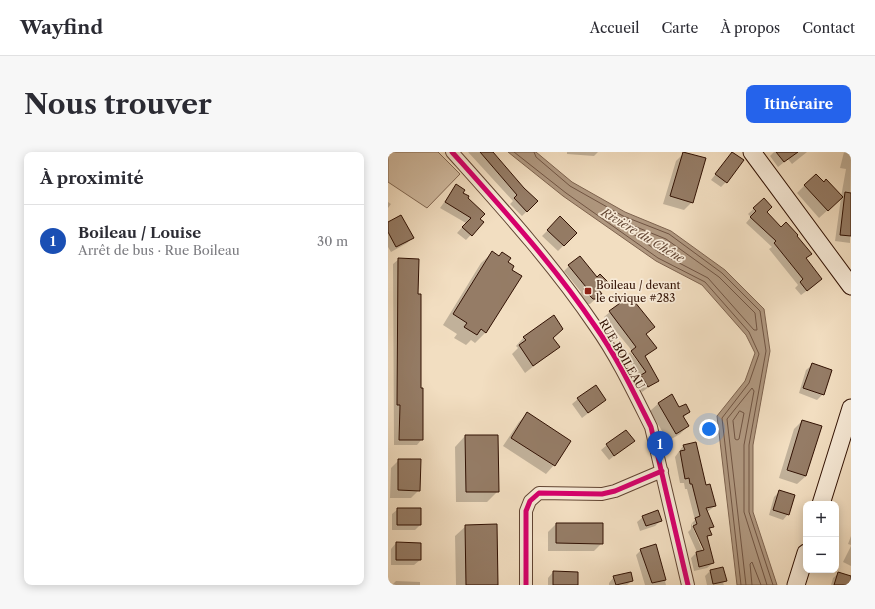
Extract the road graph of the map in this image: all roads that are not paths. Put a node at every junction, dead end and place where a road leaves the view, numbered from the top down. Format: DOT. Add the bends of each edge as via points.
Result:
graph roads {
  1 [pos="452,152"];
  2 [pos="752,152"];
  3 [pos="851,286"];
  4 [pos="851,408"];
  5 [pos="662,471"];
  6 [pos="822,501"];
  7 [pos="803,563"];
  8 [pos="526,585"];
  9 [pos="688,585"];
  10 [pos="796,585"];
  1 -- 5 [label="street, RUE BOILEAU" via="518,226 595,326 652,427"];
  2 -- 3 [label="street"];
  4 -- 6 [label="street"];
  5 -- 8 [label="street" via="602,494 539,493 530,501 526,511"];
  5 -- 9 [label="street, RUE BOILEAU"];
  7 -- 10 [label="street"];
}
